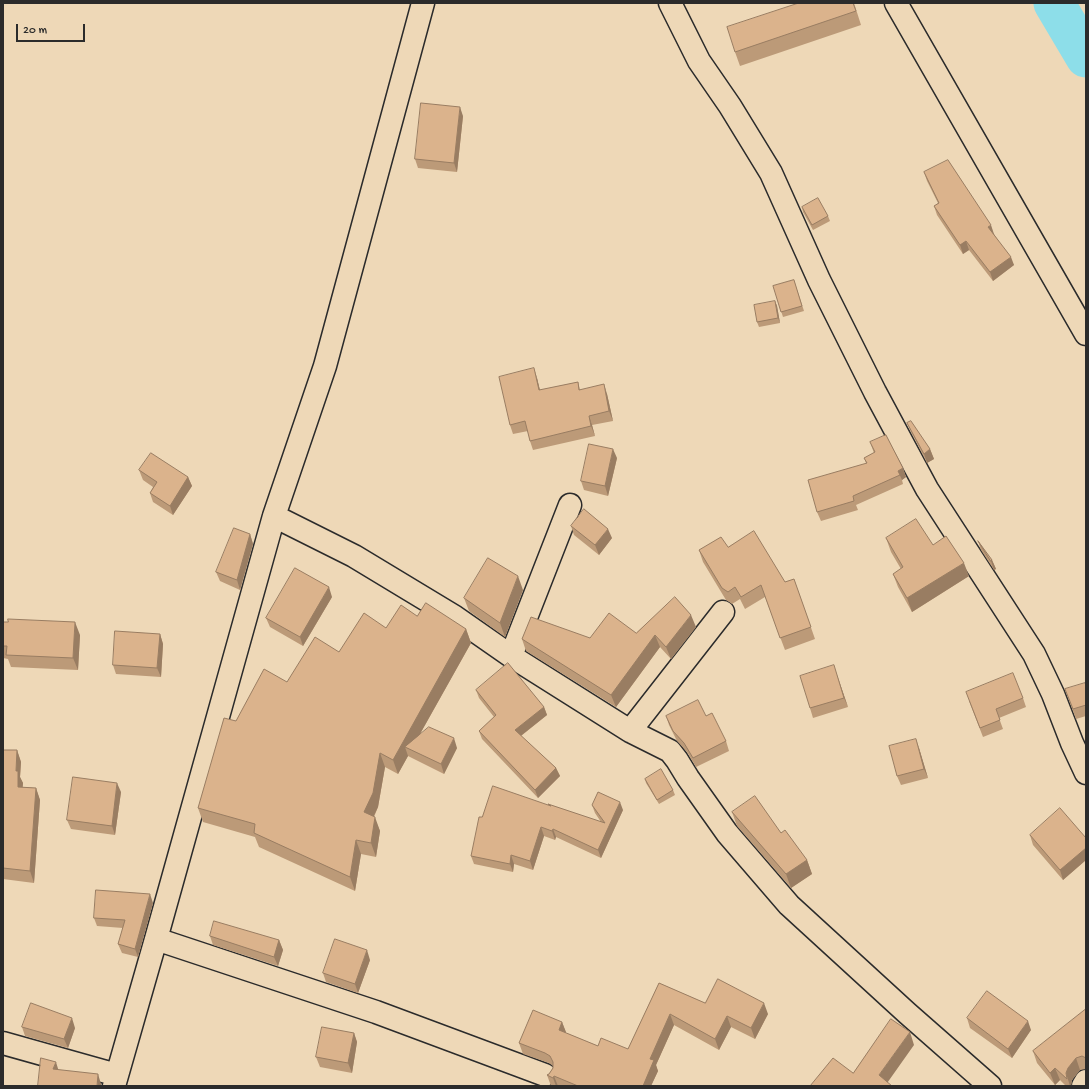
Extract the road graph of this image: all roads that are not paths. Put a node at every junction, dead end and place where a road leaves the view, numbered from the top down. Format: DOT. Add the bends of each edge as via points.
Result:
graph roads {
  1 [pos="423,3"];
  2 [pos="670,3"];
  3 [pos="896,3"];
  4 [pos="1086,334"];
  5 [pos="570,505"];
  6 [pos="274,516"];
  7 [pos="723,612"];
  8 [pos="511,656"];
  9 [pos="630,732"];
  10 [pos="1086,773"];
  11 [pos="156,939"];
  12 [pos="3,1043"];
  13 [pos="545,1075"];
  14 [pos="115,1081"];
  15 [pos="1086,1081"];
  16 [pos="990,1086"];
  17 [pos="1083,1086"];
  1 -- 6 [label="street" via="325,366"];
  2 -- 10 [label="street" via="699,61 771,173 819,280 927,489 1034,654"];
  3 -- 4 [label="street"];
  5 -- 8 [label="street"];
  6 -- 8 [label="street" via="354,556 455,617"];
  6 -- 11 [label="street"];
  7 -- 9 [label="street"];
  8 -- 9 [label="street"];
  9 -- 16 [label="street" via="670,751 727,833 789,904"];
  11 -- 13 [label="street" via="376,1012"];
  11 -- 14 [label="street"];
  12 -- 14 [label="street"];
  15 -- 17 [label="street"];
}
